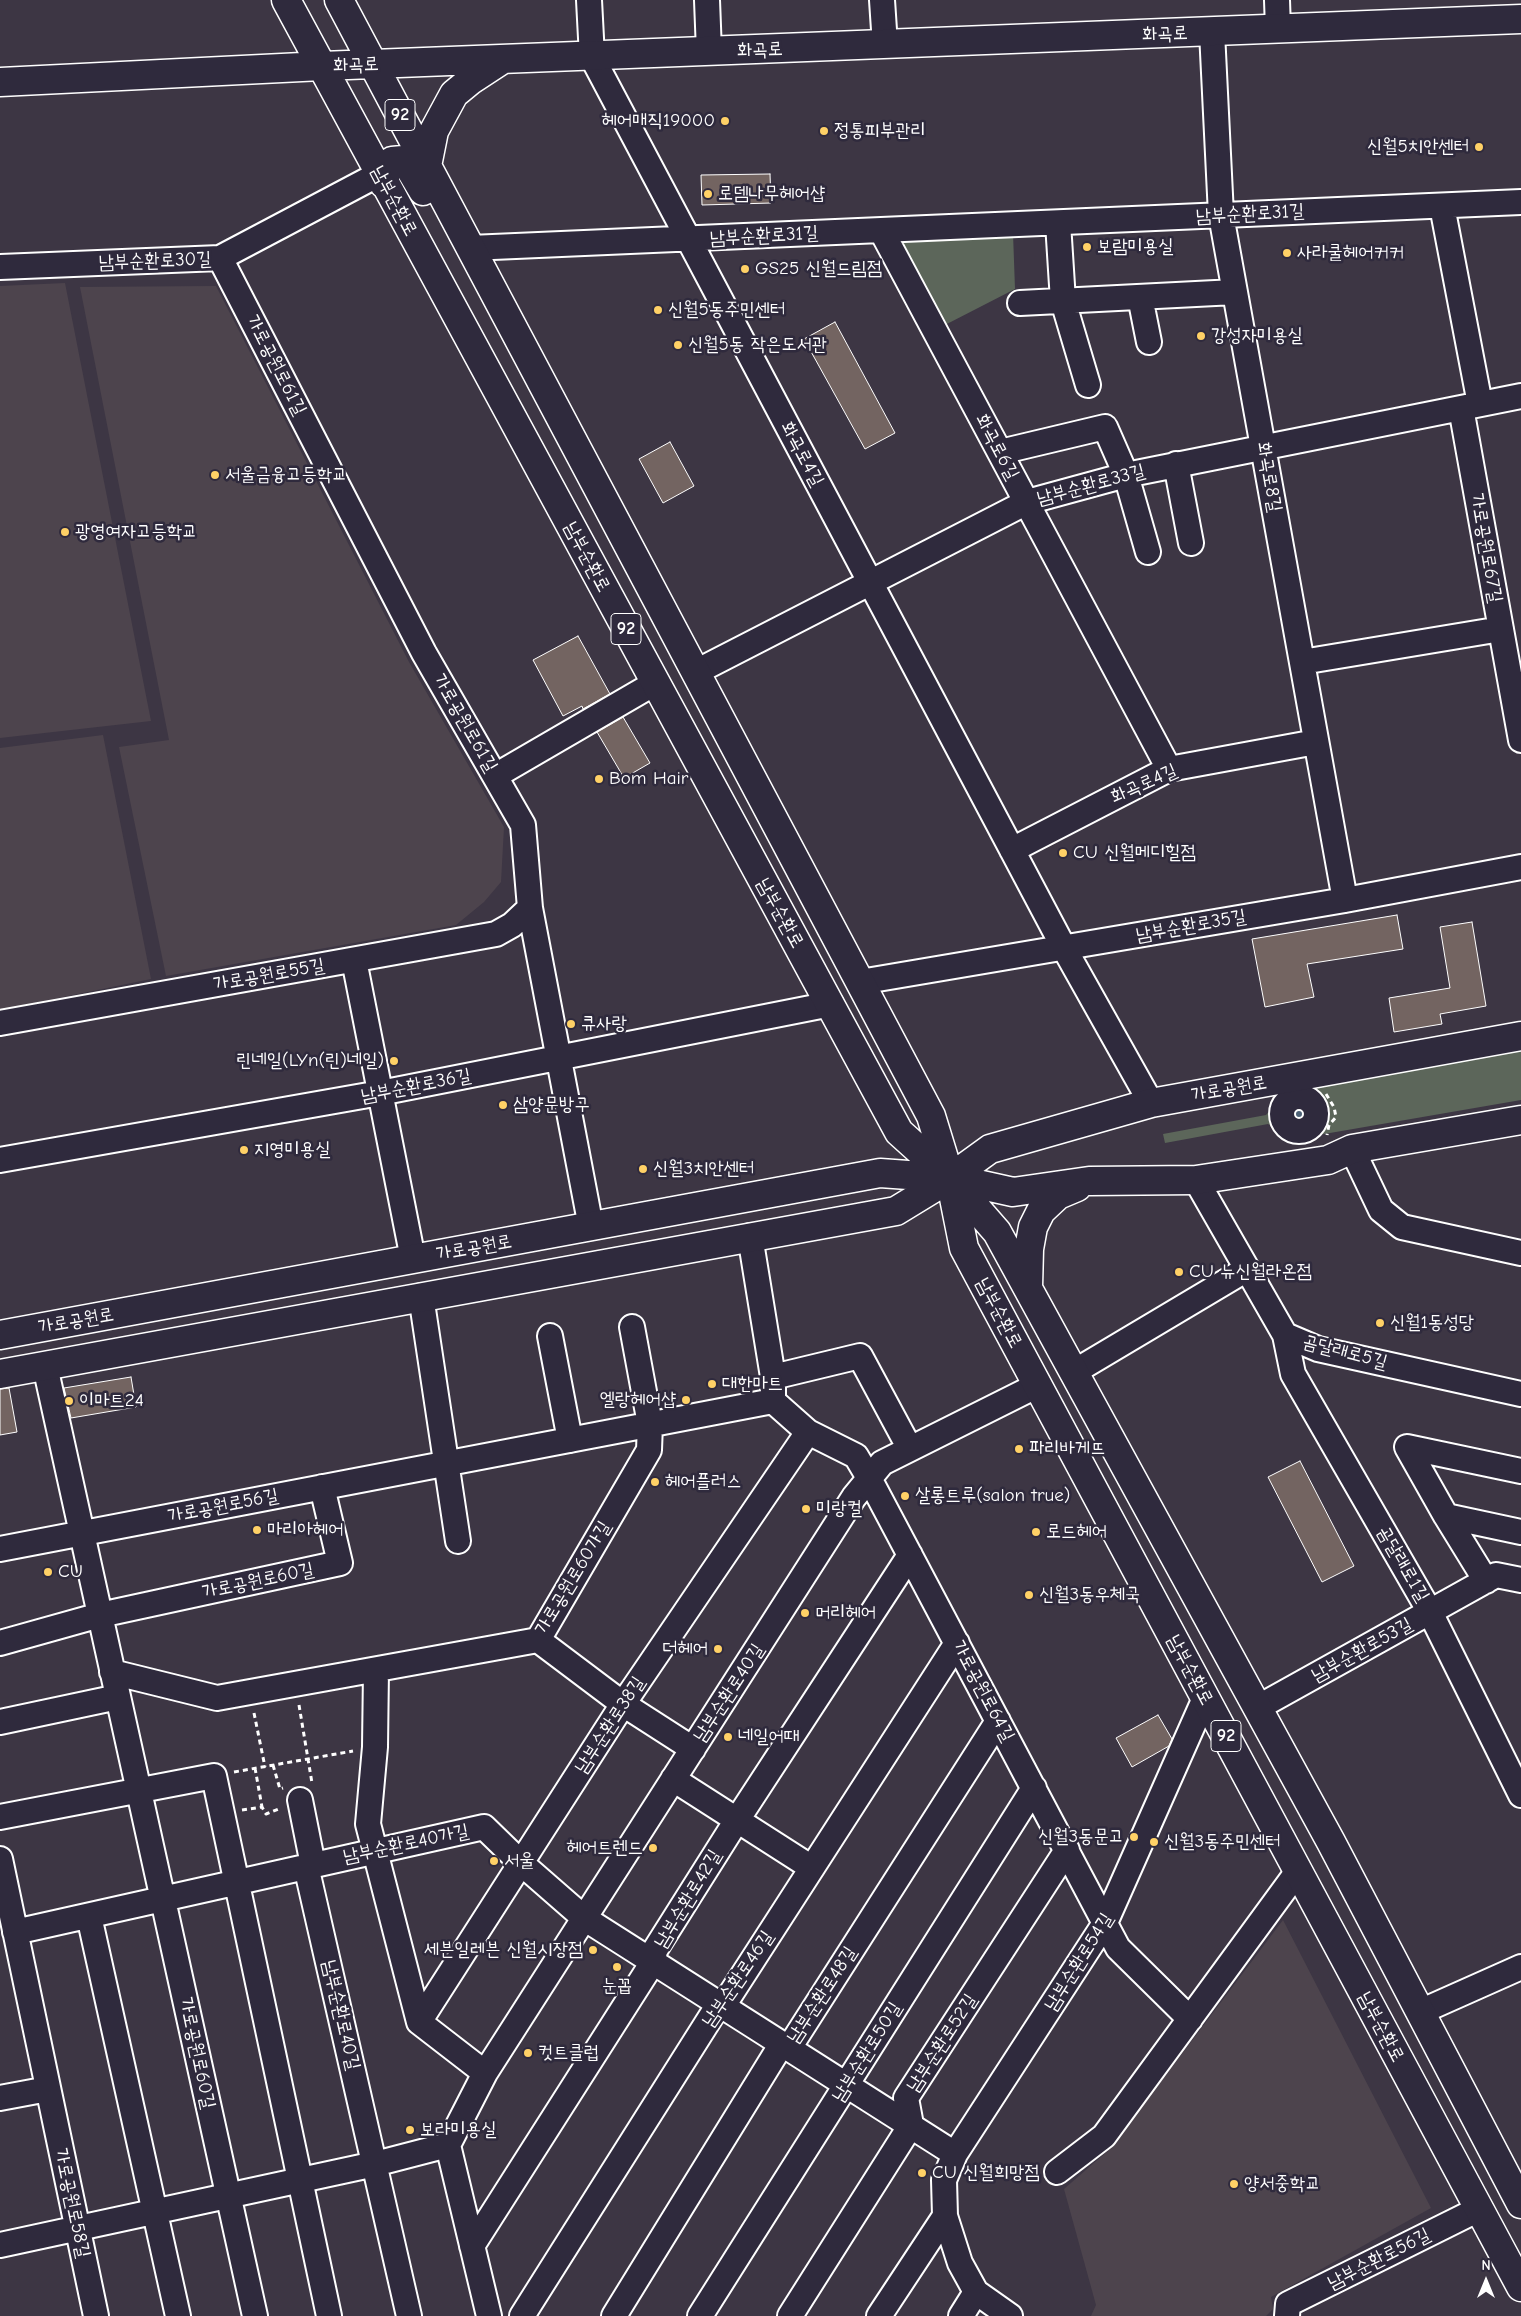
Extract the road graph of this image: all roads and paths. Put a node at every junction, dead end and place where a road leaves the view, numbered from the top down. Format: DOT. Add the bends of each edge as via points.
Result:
graph roads {
  1 [pos="286,0"];
  2 [pos="339,0"];
  3 [pos="589,0"];
  4 [pos="707,0"];
  5 [pos="882,0"];
  6 [pos="1277,0"];
  7 [pos="1521,19"];
  8 [pos="1278,29"];
  9 [pos="1212,32"];
  10 [pos="884,45"];
  11 [pos="709,52"];
  12 [pos="592,57"];
  13 [pos="500,61"];
  14 [pos="374,64"];
  15 [pos="322,66"];
  16 [pos="0,82"];
  17 [pos="427,166"];
  18 [pos="381,179"];
  19 [pos="1521,202"];
  20 [pos="1442,206"];
  21 [pos="448,207"];
  22 [pos="1222,215"];
  23 [pos="1058,222"];
  24 [pos="881,230"];
  25 [pos="688,239"];
  26 [pos="470,248"];
  27 [pos="220,258"];
  28 [pos="0,267"];
  29 [pos="1235,292"];
  30 [pos="1140,297"];
  31 [pos="1063,301"];
  32 [pos="1020,303"];
  33 [pos="1148,342"];
  34 [pos="1088,385"];
  35 [pos="1521,396"];
  36 [pos="1470,406"];
  37 [pos="1263,447"];
  38 [pos="1000,452"];
  39 [pos="1176,464"];
  40 [pos="1126,475"];
  41 [pos="1027,502"];
  42 [pos="1191,543"];
  43 [pos="1148,552"];
  44 [pos="871,583"];
  45 [pos="1501,629"];
  46 [pos="1302,662"];
  47 [pos="696,672"];
  48 [pos="655,683"];
  49 [pos="1516,686"];
  50 [pos="1521,740"];
  51 [pos="1316,742"];
  52 [pos="1169,769"];
  53 [pos="495,776"];
  54 [pos="1012,850"];
  55 [pos="1521,867"];
  56 [pos="1345,900"];
  57 [pos="530,908"];
  58 [pos="1064,948"];
  59 [pos="354,960"];
  60 [pos="860,982"];
  61 [pos="831,1004"];
  62 [pos="0,1023"];
  63 [pos="1521,1036"];
  64 [pos="559,1058"];
  65 [pos="380,1093"];
  66 [pos="1325,1093"];
  67 [pos="1300,1097"];
  68 [pos="1151,1103"];
  69 [pos="1521,1120"];
  70 [pos="1329,1126"];
  71 [pos="1306,1129"];
  72 [pos="1352,1149"];
  73 [pos="0,1160"];
  74 [pos="950,1178"];
  75 [pos="1196,1180"];
  76 [pos="1089,1181"];
  77 [pos="590,1227"];
  78 [pos="750,1236"];
  79 [pos="1521,1253"];
  80 [pos="413,1259"];
  81 [pos="1247,1269"];
  82 [pos="1028,1288"];
  83 [pos="420,1296"];
  84 [pos="632,1327"];
  85 [pos="0,1335"];
  86 [pos="1285,1335"];
  87 [pos="550,1336"];
  88 [pos="45,1366"];
  89 [pos="1074,1372"];
  90 [pos="0,1374"];
  91 [pos="773,1377"];
  92 [pos="1038,1385"];
  93 [pos="1521,1394"];
  94 [pos="773,1401"];
  95 [pos="650,1424"];
  96 [pos="808,1432"];
  97 [pos="570,1440"];
  98 [pos="910,1449"];
  99 [pos="446,1464"];
  100 [pos="1521,1471"];
  101 [pos="869,1478"];
  102 [pos="322,1487"];
  103 [pos="1446,1516"];
  104 [pos="1521,1532"];
  105 [pos="82,1533"];
  106 [pos="458,1541"];
  107 [pos="0,1549"];
  108 [pos="910,1555"];
  109 [pos="1521,1580"];
  110 [pos="1486,1581"];
  111 [pos="1430,1612"];
  112 [pos="100,1615"];
  113 [pos="538,1640"];
  114 [pos="0,1643"];
  115 [pos="957,1643"];
  116 [pos="376,1670"];
  117 [pos="112,1672"];
  118 [pos="295,1685"];
  119 [pos="250,1692"];
  120 [pos="118,1697"];
  121 [pos="1205,1698"];
  122 [pos="623,1704"];
  123 [pos="1257,1708"];
  124 [pos="998,1721"];
  125 [pos="0,1722"];
  126 [pos="375,1747"];
  127 [pos="693,1749"];
  128 [pos="308,1760"];
  129 [pos="273,1765"];
  130 [pos="265,1766"];
  131 [pos="255,1768"];
  132 [pos="214,1776"];
  133 [pos="673,1780"];
  134 [pos="1034,1788"];
  135 [pos="138,1791"];
  136 [pos="1521,1795"];
  137 [pos="295,1802"];
  138 [pos="262,1806"];
  139 [pos="222,1813"];
  140 [pos="0,1817"];
  141 [pos="737,1820"];
  142 [pos="1067,1850"];
  143 [pos="374,1851"];
  144 [pos="0,1859"];
  145 [pos="521,1863"];
  146 [pos="310,1866"];
  147 [pos="812,1868"];
  148 [pos="1298,1871"];
  149 [pos="237,1883"];
  150 [pos="162,1899"];
  151 [pos="89,1916"];
  152 [pos="584,1918"];
  153 [pos="1105,1923"];
  154 [pos="15,1932"];
  155 [pos="10,1960"];
  156 [pos="653,1962"];
  157 [pos="1521,1967"];
  158 [pos="722,2006"];
  159 [pos="1420,2012"];
  160 [pos="1190,2019"];
  161 [pos="419,2022"];
  162 [pos="789,2048"];
  163 [pos="485,2073"];
  164 [pos="846,2084"];
  165 [pos="48,2089"];
  166 [pos="0,2098"];
  167 [pos="911,2126"];
  168 [pos="448,2145"];
  169 [pos="955,2154"];
  170 [pos="374,2164"];
  171 [pos="1057,2172"];
  172 [pos="300,2181"];
  173 [pos="228,2196"];
  174 [pos="1521,2204"];
  175 [pos="1479,2209"];
  176 [pos="154,2212"];
  177 [pos="945,2216"];
  178 [pos="78,2229"];
  179 [pos="0,2246"];
  180 [pos="472,2246"];
  181 [pos="1521,2287"];
  182 [pos="976,2292"];
  183 [pos="96,2316"];
  184 [pos="178,2316"];
  185 [pos="254,2316"];
  186 [pos="329,2316"];
  187 [pos="409,2316"];
  188 [pos="489,2316"];
  189 [pos="522,2316"];
  190 [pos="614,2316"];
  191 [pos="700,2316"];
  192 [pos="790,2316"];
  193 [pos="879,2316"];
  194 [pos="961,2316"];
  195 [pos="1010,2316"];
  196 [pos="1287,2316"];
  1 -- 15 [label="main road, 남부순환로 / 92"];
  2 -- 14 [label="main road, 남부순환로 / 92"];
  3 -- 12 [label="street"];
  4 -- 11 [label="street"];
  5 -- 10 [label="street"];
  6 -- 8 [label="street"];
  7 -- 8 [label="main road, 화곡로"];
  8 -- 9 [label="main road, 화곡로"];
  9 -- 10 [label="main road, 화곡로"];
  9 -- 22 [label="street, 화곡로8길"];
  10 -- 11 [label="main road, 화곡로"];
  11 -- 12 [label="main road, 화곡로"];
  12 -- 13 [label="main road, 화곡로"];
  12 -- 25 [label="street, 화곡로4길"];
  13 -- 14 [label="main road, 화곡로"];
  13 -- 17 [label="main road" via="454,94 434,131"];
  14 -- 15 [label="main road, 화곡로"];
  14 -- 17 [label="main road, 남부순환로 / 92"];
  15 -- 16 [label="main road, 화곡로"];
  15 -- 18 [label="main road, 남부순환로 / 92"];
  17 -- 21 [label="main road, 남부순환로 / 92"];
  18 -- 21 [label="main road" via="392,161 403,160 433,206"];
  18 -- 27 [label="street, 남부순환로30길"];
  18 -- 48 [label="main road, 남부순환로 / 92"];
  19 -- 20 [label="street, 남부순환로31길"];
  20 -- 22 [label="street, 남부순환로31길"];
  20 -- 36 [label="street"];
  21 -- 26 [label="main road, 남부순환로 / 92"];
  22 -- 23 [label="street, 남부순환로31길"];
  22 -- 29 [label="street, 화곡로8길"];
  23 -- 24 [label="street, 남부순환로31길"];
  23 -- 31 [label="street"];
  24 -- 25 [label="street, 남부순환로31길"];
  24 -- 38 [label="street, 화곡로6길"];
  25 -- 26 [label="street, 남부순환로31길"];
  25 -- 44 [label="street, 화곡로4길"];
  26 -- 47 [label="main road, 남부순환로 / 92"];
  27 -- 28 [label="street, 남부순환로30길"];
  27 -- 53 [label="street, 가로공원로61길" via="424,653"];
  29 -- 30 [label="street"];
  29 -- 37 [label="street, 화곡로8길"];
  30 -- 31 [label="street"];
  30 -- 33 [label="street"];
  31 -- 32 [label="street"];
  31 -- 34 [label="street"];
  35 -- 36 [label="street, 남부순환로33길"];
  36 -- 37 [label="street, 남부순환로33길"];
  36 -- 45 [label="street, 가로공원로67길"];
  37 -- 39 [label="street, 남부순환로33길"];
  37 -- 46 [label="street, 화곡로8길"];
  38 -- 40 [label="street" via="1105,427"];
  38 -- 41 [label="street, 화곡로6길"];
  39 -- 40 [label="street, 남부순환로33길"];
  39 -- 42 [label="street"];
  40 -- 41 [label="street, 남부순환로33길"];
  40 -- 43 [label="street"];
  41 -- 44 [label="street, 남부순환로33길"];
  41 -- 52 [label="street, 화곡로6길"];
  44 -- 47 [label="street, 남부순환로33길"];
  44 -- 54 [label="street, 화곡로4길"];
  45 -- 46 [label="street"];
  45 -- 49 [label="street, 가로공원로67길"];
  46 -- 51 [label="street, 화곡로8길"];
  47 -- 60 [label="main road, 남부순환로 / 92"];
  48 -- 53 [label="street"];
  48 -- 61 [label="main road, 남부순환로 / 92"];
  49 -- 50 [label="street, 가로공원로67길"];
  51 -- 52 [label="street, 화곡로4길"];
  51 -- 56 [label="street, 화곡로8길"];
  52 -- 54 [label="street, 화곡로4길"];
  53 -- 57 [label="street, 가로공원로61길" via="524,825"];
  54 -- 58 [label="street, 화곡로4길"];
  55 -- 56 [label="street, 남부순환로35길"];
  56 -- 58 [label="street, 남부순환로35길"];
  57 -- 59 [label="street, 가로공원로55길" via="496,934"];
  57 -- 64 [label="street, 가로공원로61길"];
  58 -- 60 [label="street, 남부순환로35길"];
  58 -- 68 [label="street, 화곡로4길"];
  59 -- 62 [label="street, 가로공원로55길"];
  59 -- 65 [label="street"];
  60 -- 74 [label="main road, 남부순환로 / 92" via="931,1116"];
  61 -- 64 [label="street, 남부순환로36길"];
  61 -- 74 [label="main road, 남부순환로 / 92" via="899,1132"];
  63 -- 68 [label="main road, 가로공원로"];
  64 -- 65 [label="street, 남부순환로36길"];
  64 -- 77 [label="street, 가로공원로61길"];
  65 -- 73 [label="street, 남부순환로36길"];
  65 -- 80 [label="street"];
  66 -- 70 [label="path" via="1336,1117"];
  67 -- 71 [label="street" via="1311,1101 1316,1111 1314,1122"];
  68 -- 74 [label="main road, 가로공원로" via="990,1149"];
  69 -- 72 [label="main road, 가로공원로"];
  72 -- 75 [label="main road, 가로공원로" via="1328,1160"];
  72 -- 79 [label="street" via="1381,1210 1402,1227"];
  74 -- 76 [label="main road, 가로공원로" via="1014,1192"];
  74 -- 77 [label="main road, 가로공원로" via="880,1173"];
  74 -- 78 [label="main road, 가로공원로" via="896,1211"];
  74 -- 82 [label="main road, 남부순환로 / 92" via="997,1232"];
  74 -- 92 [label="main road, 남부순환로 / 92" via="964,1248"];
  75 -- 76 [label="main road, 가로공원로"];
  75 -- 81 [label="street, 곰달래로5길"];
  76 -- 82 [label="main road" via="1058,1195 1041,1211 1033,1227 1029,1249"];
  77 -- 80 [label="main road, 가로공원로"];
  78 -- 83 [label="main road, 가로공원로"];
  78 -- 91 [label="street"];
  80 -- 85 [label="main road, 가로공원로"];
  81 -- 86 [label="street, 곰달래로5길"];
  81 -- 89 [label="street"];
  82 -- 89 [label="main road, 남부순환로 / 92"];
  83 -- 88 [label="main road, 가로공원로"];
  83 -- 99 [label="street"];
  84 -- 95 [label="street"];
  86 -- 93 [label="street, 곰달래로5길" via="1318,1349"];
  86 -- 111 [label="street, 곰달래로1길" via="1293,1374"];
  87 -- 97 [label="street"];
  88 -- 90 [label="main road, 가로공원로"];
  88 -- 105 [label="street, 가로공원로60길"];
  89 -- 123 [label="main road, 남부순환로 / 92"];
  91 -- 94 [label="street"];
  91 -- 98 [label="street" via="860,1356"];
  92 -- 98 [label="street, 남부순환로40길"];
  92 -- 121 [label="main road, 남부순환로 / 92"];
  94 -- 95 [label="street, 가로공원로56길"];
  94 -- 96 [label="street, 가로공원로64길"];
  95 -- 97 [label="street, 가로공원로56길"];
  95 -- 113 [label="street, 가로공원로60가길" via="649,1450"];
  96 -- 101 [label="street, 가로공원로64길" via="856,1456"];
  96 -- 122 [label="street, 남부순환로38길"];
  97 -- 99 [label="street, 가로공원로56길"];
  98 -- 101 [label="street, 남부순환로40길" via="882,1463"];
  99 -- 102 [label="street, 가로공원로56길"];
  99 -- 106 [label="street"];
  100 -- 103 [label="street" via="1407,1447"];
  101 -- 108 [label="street, 가로공원로64길"];
  101 -- 127 [label="street, 남부순환로40길"];
  102 -- 105 [label="street, 가로공원로56길"];
  102 -- 112 [label="street, 가로공원로60길" via="340,1563"];
  103 -- 104 [label="street"];
  103 -- 110 [label="street"];
  105 -- 107 [label="street, 가로공원로56길"];
  105 -- 112 [label="street, 가로공원로60길"];
  108 -- 115 [label="street, 가로공원로64길"];
  108 -- 141 [label="street, 남부순환로42길"];
  109 -- 110 [label="street, 남부순환로53길" via="1496,1575"];
  110 -- 111 [label="street, 남부순환로53길"];
  111 -- 123 [label="street, 남부순환로53길"];
  111 -- 136 [label="street, 곰달래로1길"];
  112 -- 114 [label="street, 가로공원로60길"];
  112 -- 117 [label="street, 가로공원로60길"];
  113 -- 116 [label="street, 가로공원로60가길"];
  113 -- 122 [label="street"];
  115 -- 124 [label="street, 가로공원로64길"];
  115 -- 147 [label="street, 남부순환로46길"];
  116 -- 118 [label="street, 가로공원로60가길"];
  116 -- 126 [label="street"];
  117 -- 119 [label="street, 가로공원로60가길" via="217,1698"];
  117 -- 120 [label="street, 가로공원로60길"];
  118 -- 119 [label="street, 가로공원로60가길"];
  118 -- 128 [label="path"];
  119 -- 130 [label="path"];
  120 -- 125 [label="street"];
  120 -- 135 [label="street, 가로공원로60길"];
  121 -- 148 [label="main road, 남부순환로 / 92"];
  121 -- 153 [label="street, 남부순환로54길"];
  122 -- 127 [label="street"];
  122 -- 145 [label="street, 남부순환로38길"];
  123 -- 159 [label="main road, 남부순환로 / 92"];
  124 -- 134 [label="street, 가로공원로64길"];
  124 -- 162 [label="street, 남부순환로48길"];
  126 -- 128 [label="path"];
  126 -- 143 [label="street" via="368,1824"];
  127 -- 133 [label="street, 남부순환로40길"];
  128 -- 129 [label="path"];
  128 -- 137 [label="path" via="313,1794"];
  129 -- 130 [label="path"];
  129 -- 137 [label="path" via="280,1790 285,1788"];
  130 -- 131 [label="path"];
  131 -- 132 [label="path"];
  131 -- 138 [label="path"];
  132 -- 135 [label="street"];
  132 -- 139 [label="street"];
  133 -- 141 [label="street"];
  133 -- 152 [label="street, 남부순환로40길"];
  134 -- 142 [label="street, 가로공원로64길"];
  134 -- 164 [label="street, 남부순환로50길"];
  135 -- 140 [label="street"];
  135 -- 150 [label="street, 가로공원로60길"];
  137 -- 138 [label="path" via="266,1814"];
  137 -- 146 [label="street"];
  138 -- 139 [label="path"];
  139 -- 149 [label="street"];
  141 -- 147 [label="street"];
  141 -- 156 [label="street, 남부순환로42길" via="656,1950"];
  142 -- 153 [label="street, 가로공원로64길"];
  142 -- 167 [label="street, 남부순환로52길" via="906,2098"];
  143 -- 145 [label="street, 남부순환로40가길" via="484,1827"];
  143 -- 146 [label="street, 남부순환로40가길"];
  143 -- 161 [label="street"];
  144 -- 154 [label="street, 가로공원로58길"];
  145 -- 152 [label="street, 남부순환로40가길"];
  145 -- 161 [label="street, 남부순환로38길"];
  146 -- 149 [label="street, 남부순환로40가길"];
  146 -- 170 [label="street, 남부순환로40길"];
  147 -- 158 [label="street, 남부순환로46길"];
  148 -- 160 [label="street"];
  148 -- 175 [label="main road, 남부순환로 / 92"];
  149 -- 150 [label="street, 남부순환로40가길"];
  149 -- 172 [label="street"];
  150 -- 151 [label="street, 남부순환로40가길"];
  150 -- 173 [label="street, 가로공원로60길"];
  151 -- 154 [label="street, 남부순환로40가길"];
  151 -- 176 [label="street"];
  152 -- 156 [label="street, 남부순환로40가길"];
  152 -- 163 [label="street, 남부순환로40길"];
  153 -- 160 [label="street, 가로공원로64길" via="1118,1948"];
  153 -- 169 [label="street, 남부순환로54길"];
  154 -- 155 [label="street, 가로공원로58길"];
  155 -- 165 [label="street, 가로공원로58길"];
  156 -- 158 [label="street, 남부순환로40가길"];
  156 -- 180 [label="street, 남부순환로42길"];
  157 -- 159 [label="street"];
  158 -- 162 [label="street, 남부순환로40가길"];
  158 -- 189 [label="street, 남부순환로46길" via="714,2012"];
  159 -- 174 [label="main road, 남부순환로 / 92"];
  160 -- 171 [label="street" via="1104,2136"];
  161 -- 163 [label="street"];
  162 -- 164 [label="street, 남부순환로40가길"];
  162 -- 190 [label="street, 남부순환로48길" via="778,2050"];
  163 -- 168 [label="street, 남부순환로40길"];
  164 -- 167 [label="street, 남부순환로40가길"];
  164 -- 191 [label="street, 남부순환로50길"];
  165 -- 166 [label="street"];
  165 -- 178 [label="street, 가로공원로58길"];
  167 -- 169 [label="street, 남부순환로40가길"];
  167 -- 192 [label="street"];
  168 -- 170 [label="street"];
  168 -- 180 [label="street"];
  169 -- 177 [label="street, 남부순환로54길" via="944,2180"];
  170 -- 172 [label="street"];
  170 -- 187 [label="street, 남부순환로40길"];
  172 -- 173 [label="street"];
  172 -- 186 [label="street"];
  173 -- 176 [label="street"];
  173 -- 185 [label="street, 가로공원로60길"];
  175 -- 181 [label="main road, 남부순환로 / 92"];
  175 -- 196 [label="street, 남부순환로56길" via="1288,2304"];
  176 -- 178 [label="street"];
  176 -- 184 [label="street"];
  177 -- 182 [label="street, 남부순환로54길" via="960,2264"];
  177 -- 193 [label="street"];
  178 -- 179 [label="street"];
  178 -- 183 [label="street, 가로공원로58길"];
  180 -- 188 [label="street"];
  182 -- 194 [label="street"];
  182 -- 195 [label="street, 남부순환로54길"];
}
